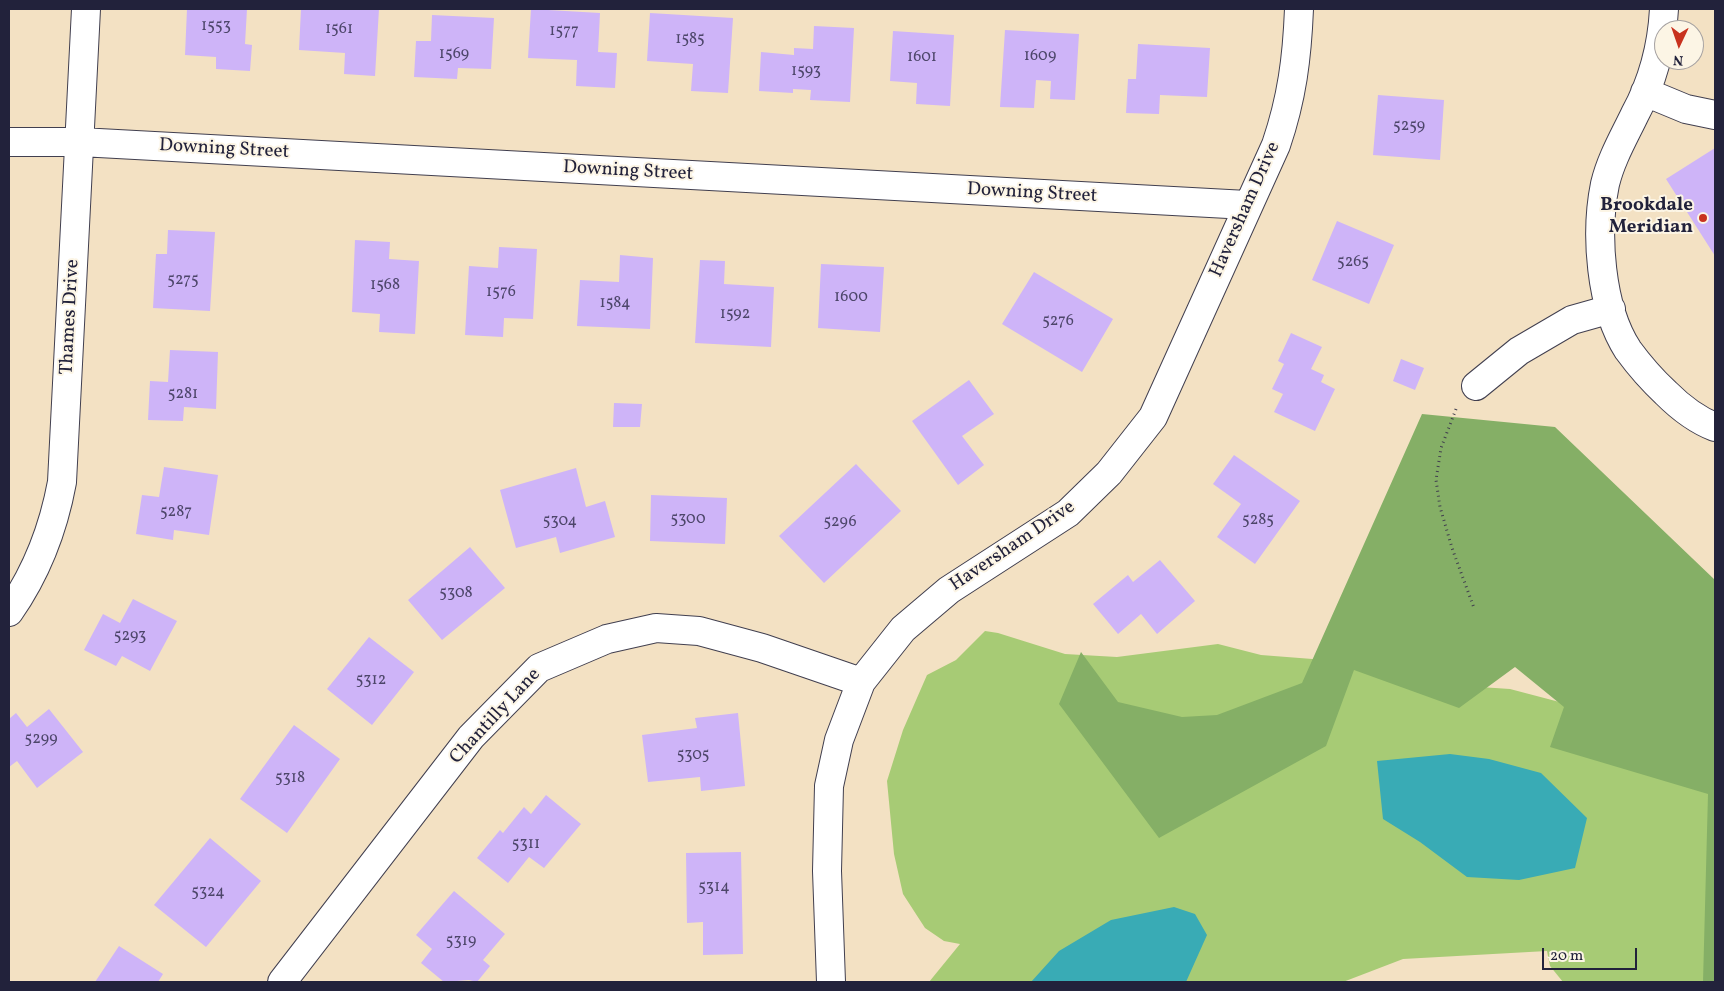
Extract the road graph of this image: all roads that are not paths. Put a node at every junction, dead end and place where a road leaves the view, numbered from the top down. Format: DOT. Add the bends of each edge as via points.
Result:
graph roads {
  1 [pos="86,9"];
  2 [pos="1299,9"];
  3 [pos="1664,9"];
  4 [pos="1645,92"];
  5 [pos="1715,115"];
  6 [pos="9,142"];
  7 [pos="80,142"];
  8 [pos="1247,205"];
  9 [pos="1611,309"];
  10 [pos="1476,386"];
  11 [pos="1715,427"];
  12 [pos="9,612"];
  13 [pos="861,682"];
  14 [pos="282,982"];
  15 [pos="831,982"];
  1 -- 7 [label="street, Thames Drive"];
  2 -- 8 [label="street, Haversham Drive" via="1297,58 1288,110 1276,145"];
  3 -- 4 [label="street" via="1656,64"];
  4 -- 5 [label="street" via="1686,109"];
  4 -- 9 [label="street" via="1605,183 1600,249"];
  6 -- 7 [label="street, Downing Street"];
  7 -- 8 [label="street, Downing Street"];
  7 -- 12 [label="street, Thames Drive" via="62,482 57,511 41,557"];
  8 -- 13 [label="street, Haversham Drive" via="1152,417 1109,472 1068,513 929,606 903,629"];
  9 -- 10 [label="street" via="1572,320 1519,351"];
  9 -- 11 [label="street" via="1628,349 1655,383 1689,413"];
  13 -- 14 [label="street, Chantilly Lane" via="699,631 656,628 608,639 539,668 471,737"];
  13 -- 15 [label="street, Haversham Drive" via="839,740 829,786"];
}
